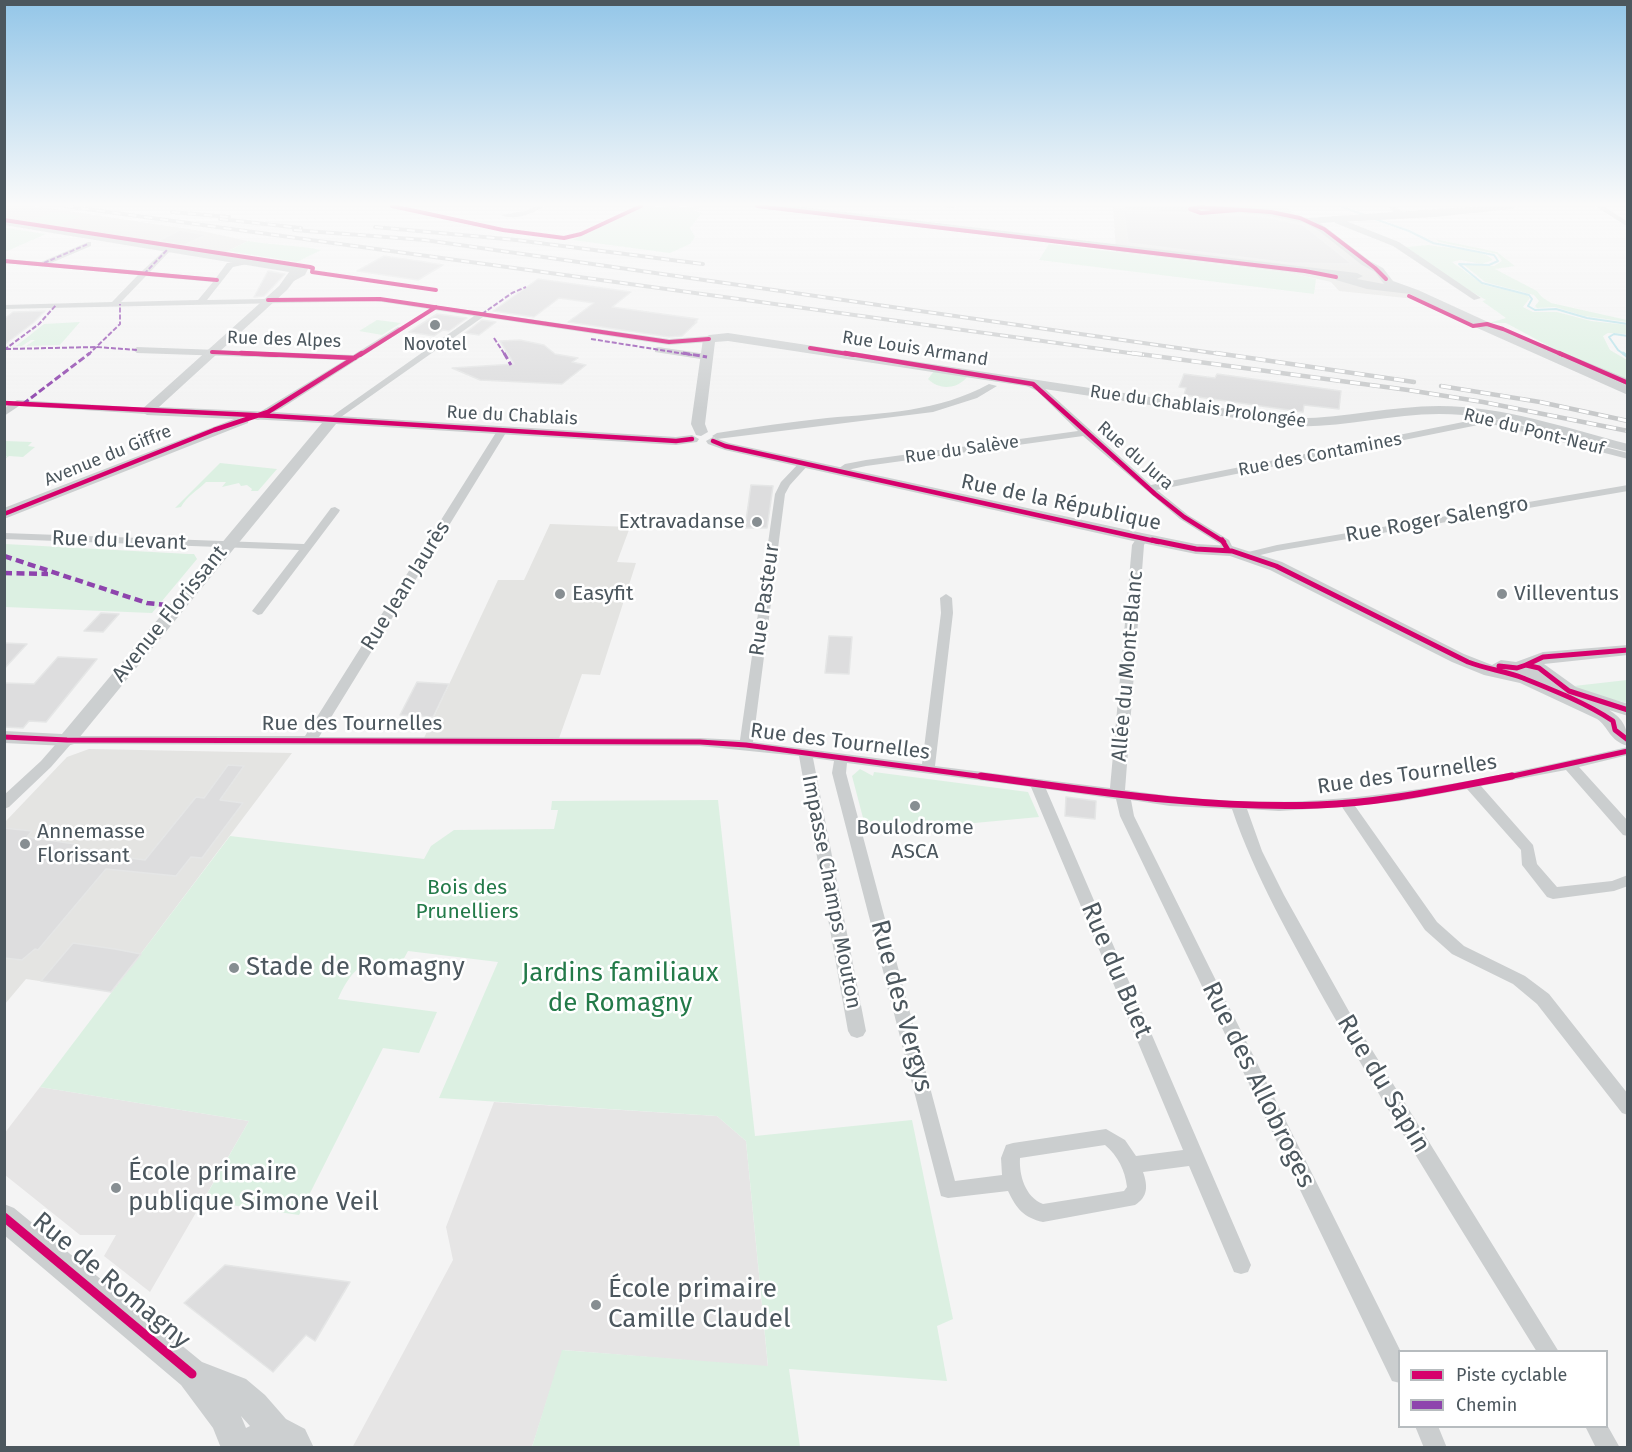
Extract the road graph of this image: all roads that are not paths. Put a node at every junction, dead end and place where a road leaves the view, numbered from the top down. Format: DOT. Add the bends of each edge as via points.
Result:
graph roads {
  1 [pos="144,274"];
  2 [pos="221,274"];
  3 [pos="295,274"];
  4 [pos="1323,274"];
  5 [pos="1381,274"];
  6 [pos="1441,274"];
  7 [pos="1371,275"];
  8 [pos="1356,279"];
  9 [pos="217,280"];
  10 [pos="1385,283"];
  11 [pos="1477,298"];
  12 [pos="268,300"];
  13 [pos="201,302"];
  14 [pos="115,304"];
  15 [pos="4,307"];
  16 [pos="482,314"];
  17 [pos="471,321"];
  18 [pos="401,329"];
  19 [pos="709,339"];
  20 [pos="1543,347"];
  21 [pos="137,350"];
  22 [pos="212,352"];
  23 [pos="707,356"];
  24 [pos="355,358"];
  25 [pos="1020,381"];
  26 [pos="1628,383"];
  27 [pos="992,386"];
  28 [pos="1076,390"];
  29 [pos="1628,391"];
  30 [pos="1047,396"];
  31 [pos="1439,410"];
  32 [pos="147,411"];
  33 [pos="4,412"];
  34 [pos="258,417"];
  35 [pos="1490,420"];
  36 [pos="331,421"];
  37 [pos="502,431"];
  38 [pos="1085,433"];
  39 [pos="706,437"];
  40 [pos="1628,448"];
  41 [pos="1628,456"];
  42 [pos="804,464"];
  43 [pos="840,471"];
  44 [pos="1628,488"];
  45 [pos="1149,489"];
  46 [pos="335,510"];
  47 [pos="4,514"];
  48 [pos="4,536"];
  49 [pos="1142,538"];
  50 [pos="226,545"];
  51 [pos="306,547"];
  52 [pos="1228,550"];
  53 [pos="1248,555"];
  54 [pos="946,598"];
  55 [pos="258,611"];
  56 [pos="1628,650"];
  57 [pos="1522,670"];
  58 [pos="1623,728"];
  59 [pos="4,737"];
  60 [pos="67,740"];
  61 [pos="310,740"];
  62 [pos="746,746"];
  63 [pos="805,753"];
  64 [pos="841,758"];
  65 [pos="1570,765"];
  66 [pos="927,769"];
  67 [pos="1037,784"];
  68 [pos="1471,784"];
  69 [pos="1119,795"];
  70 [pos="1346,803"];
  71 [pos="4,804"];
  72 [pos="1238,805"];
  73 [pos="1628,831"];
  74 [pos="1628,880"];
  75 [pos="857,1031"];
  76 [pos="1628,1108"];
  77 [pos="1196,1157"];
  78 [pos="1130,1165"];
  79 [pos="1015,1182"];
  80 [pos="4,1217"];
  81 [pos="1241,1265"];
  82 [pos="1548,1350"];
  83 [pos="1398,1369"];
  84 [pos="192,1374"];
  85 [pos="1427,1428"];
  86 [pos="1597,1428"];
  87 [pos="287,1440"];
  88 [pos="237,1448"];
  89 [pos="245,1448"];
  90 [pos="1436,1448"];
  91 [pos="1609,1448"];
  1 -- 9 [label="street"];
  1 -- 14 [label="street"];
  2 -- 9 [label="street"];
  3 -- 12 [label="street"];
  4 -- 8 [label="street"];
  5 -- 10 [label="street"];
  6 -- 11 [label="street"];
  7 -- 8 [label="street"];
  7 -- 10 [label="street"];
  8 -- 10 [label="street" via="1367,286"];
  9 -- 13 [label="street"];
  10 -- 29 [label="street" via="1420,295"];
  12 -- 13 [label="street"];
  12 -- 16 [label="street" via="373,298"];
  12 -- 22 [label="street"];
  13 -- 14 [label="street"];
  14 -- 15 [label="street"];
  16 -- 17 [label="street"];
  16 -- 19 [label="street" via="673,343"];
  17 -- 23 [label="street"];
  17 -- 36 [label="street"];
  18 -- 24 [label="street"];
  19 -- 23 [label="street"];
  19 -- 25 [label="street, Rue Louis Armand" via="728,337 810,348"];
  20 -- 26 [label="street"];
  21 -- 22 [label="street, Rue des Alpes"];
  22 -- 24 [label="street, Rue des Alpes"];
  22 -- 32 [label="street"];
  23 -- 39 [label="street" via="698,424"];
  24 -- 34 [label="street"];
  25 -- 28 [label="street, Rue du Chablais Prolongée"];
  25 -- 30 [label="street, Rue du Jura" via="1036,386"];
  27 -- 39 [label="street" via="962,401 923,411"];
  28 -- 30 [label="street" via="1058,390"];
  28 -- 31 [label="street, Rue du Chablais Prolongée" via="1299,423"];
  30 -- 38 [label="street, Rue du Jura"];
  31 -- 35 [label="street, Rue du Pont-Neuf"];
  31 -- 40 [label="street, Rue du Chablais Prolongée" via="1490,415"];
  32 -- 33 [label="street, Rue du Chablais" via="17,403"];
  32 -- 34 [label="street, Rue du Chablais"];
  34 -- 36 [label="street, Rue du Chablais" via="270,422 304,424"];
  34 -- 47 [label="street, Avenue du Giffre" via="214,430"];
  35 -- 41 [label="street, Rue du Pont-Neuf"];
  35 -- 45 [label="street, Rue des Contamines"];
  36 -- 37 [label="street, Rue du Chablais"];
  36 -- 50 [label="street, Avenue Florissant"];
  37 -- 39 [label="street, Rue du Chablais" via="675,441"];
  37 -- 61 [label="street, Rue Jean Jaurès"];
  38 -- 43 [label="street, Rue du Salève" via="854,465"];
  38 -- 45 [label="street, Rue du Jura"];
  39 -- 42 [label="street, Rue de la République"];
  42 -- 43 [label="street, Rue de la République"];
  42 -- 62 [label="street, Rue Pasteur" via="780,494"];
  43 -- 49 [label="street, Rue de la République"];
  44 -- 53 [label="street, Rue Roger Salengro"];
  45 -- 52 [label="street, Rue du Jura" via="1225,542"];
  46 -- 51 [label="street"];
  48 -- 50 [label="street, Rue du Levant"];
  49 -- 52 [label="street, Rue de la République" via="1196,549"];
  49 -- 69 [label="street, Allée du Mont-Blanc" via="1138,545"];
  50 -- 51 [label="street, Rue du Levant"];
  50 -- 60 [label="street, Avenue Florissant"];
  51 -- 55 [label="street"];
  52 -- 53 [label="street, Rue de la République"];
  53 -- 57 [label="street, Rue de la République" via="1478,666"];
  54 -- 66 [label="street"];
  56 -- 57 [label="street" via="1543,657"];
  57 -- 58 [label="street, Rue de la République" via="1537,686 1593,708"];
  58 -- 65 [label="street, Rue des Tournelles" via="1608,755"];
  59 -- 60 [label="street, Rue des Tournelles"];
  60 -- 61 [label="street, Rue des Tournelles"];
  60 -- 71 [label="street, Avenue Florissant"];
  61 -- 62 [label="street, Rue des Tournelles" via="635,741"];
  62 -- 63 [label="street, Rue des Tournelles"];
  63 -- 64 [label="street, Rue des Tournelles"];
  63 -- 75 [label="street, Impasse Champs Mouton"];
  64 -- 66 [label="street, Rue des Tournelles"];
  64 -- 79 [label="street, Rue des Vergys" via="840,773 948,1190"];
  65 -- 68 [label="street, Rue des Tournelles"];
  65 -- 73 [label="street"];
  66 -- 67 [label="street, Rue des Tournelles"];
  67 -- 69 [label="street, Rue des Tournelles"];
  67 -- 77 [label="street, Rue du Buet"];
  68 -- 70 [label="street, Rue des Tournelles"];
  68 -- 74 [label="street" via="1528,849 1529,863 1553,893 1614,886"];
  69 -- 72 [label="street, Rue des Tournelles"];
  69 -- 83 [label="street, Rue des Allobroges"];
  70 -- 72 [label="street, Rue des Tournelles"];
  70 -- 76 [label="street" via="1431,926 1458,950 1519,980 1543,999"];
  72 -- 82 [label="street, Rue du Sapin" via="1280,901 1355,1038"];
  77 -- 78 [label="street"];
  77 -- 81 [label="street, Rue du Buet"];
  78 -- 79 [label="street" via="1121,1146 1106,1137 1021,1148 1009,1157"];
  78 -- 79 [label="street" via="1138,1186 1133,1197 1043,1213 1027,1208"];
  80 -- 84 [label="street, Rue de Romagny"];
  84 -- 87 [label="street, Rue de Romagny" via="235,1390"];
  84 -- 88 [label="street, Rue de Romagny" via="226,1418"];
  85 -- 90 [label="street"];
  86 -- 91 [label="street"];
  87 -- 89 [label="street" via="263,1435"];
}
